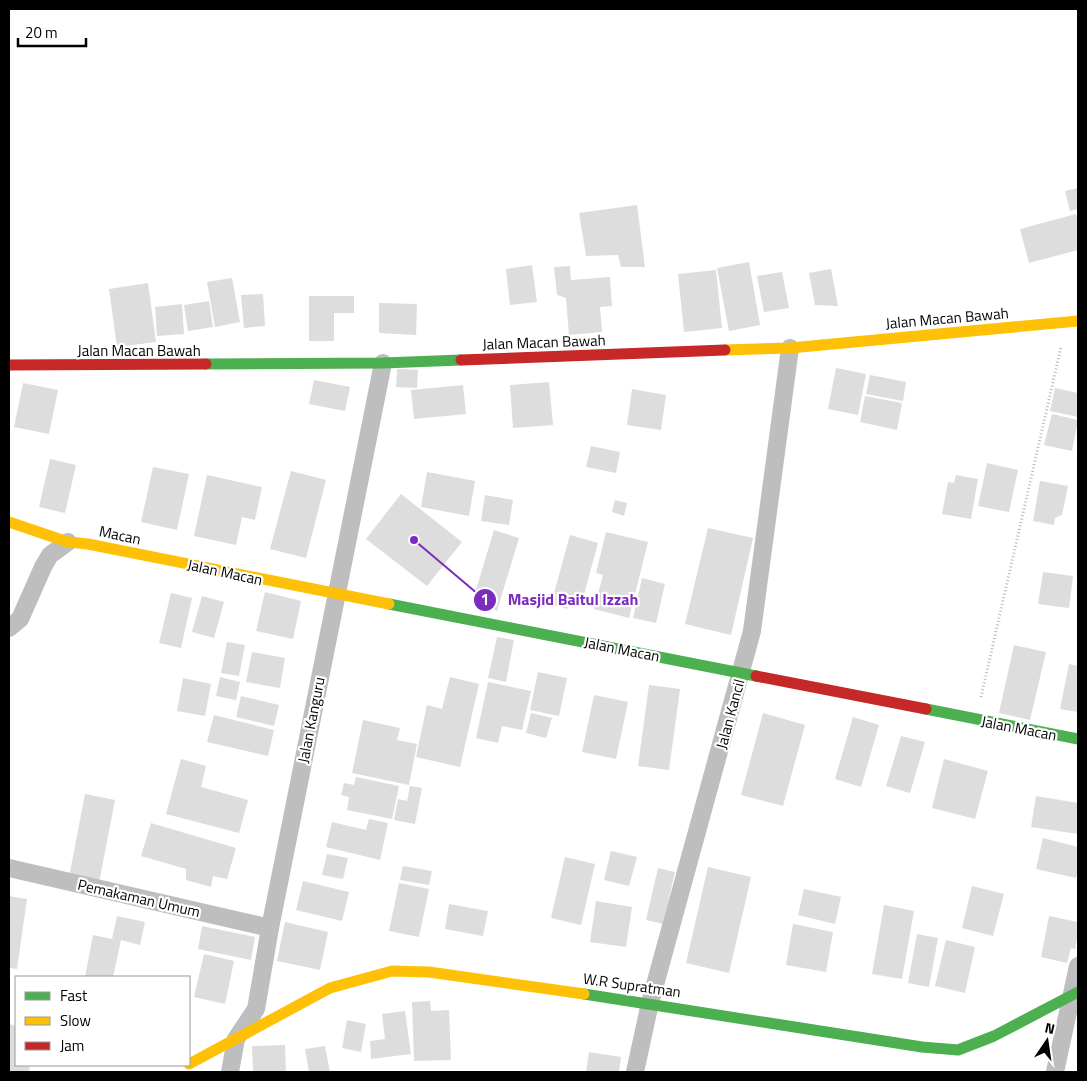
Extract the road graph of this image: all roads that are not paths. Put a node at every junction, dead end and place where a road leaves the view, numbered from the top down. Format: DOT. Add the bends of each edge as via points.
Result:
graph roads {
  1 [pos="1072,321"];
  2 [pos="790,348"];
  3 [pos="383,363"];
  4 [pos="9,366"];
  5 [pos="9,522"];
  6 [pos="68,542"];
  7 [pos="166,560"];
  8 [pos="336,594"];
  9 [pos="9,628"];
  10 [pos="741,672"];
  11 [pos="1078,739"];
  12 [pos="9,868"];
  13 [pos="270,928"];
  14 [pos="1078,966"];
  15 [pos="1075,994"];
  16 [pos="650,1003"];
  17 [pos="236,1039"];
  18 [pos="190,1064"];
  19 [pos="230,1072"];
  20 [pos="635,1072"];
  21 [pos="1055,1072"];
  1 -- 2 [label="street, Jalan Macan Bawah"];
  2 -- 3 [label="street, Jalan Macan Bawah"];
  2 -- 10 [label="street, Jalan Kancil" via="752,631"];
  3 -- 4 [label="street, Jalan Macan Bawah"];
  3 -- 8 [label="street, Jalan Kanguru"];
  5 -- 6 [label="street, Macan"];
  6 -- 7 [label="street, Macan"];
  6 -- 9 [label="street" via="50,555 20,619"];
  7 -- 8 [label="street, Jalan Macan"];
  8 -- 10 [label="street, Jalan Macan"];
  8 -- 13 [label="street, Jalan Kanguru"];
  10 -- 11 [label="street, Jalan Macan"];
  10 -- 16 [label="street, Jalan Kancil"];
  12 -- 13 [label="street, Pemakaman Umum"];
  13 -- 17 [label="street, Jalan Kanguru" via="256,1009"];
  14 -- 15 [label="street"];
  15 -- 16 [label="street, W.R Supratman" via="994,1036 958,1050"];
  15 -- 21 [label="street"];
  16 -- 17 [label="street, W.R Supratman" via="429,972 392,971 330,988"];
  16 -- 20 [label="street, Jalan Kancil"];
  17 -- 18 [label="street, W.R Supratman"];
  17 -- 19 [label="street, Jalan Kanguru"];
}
